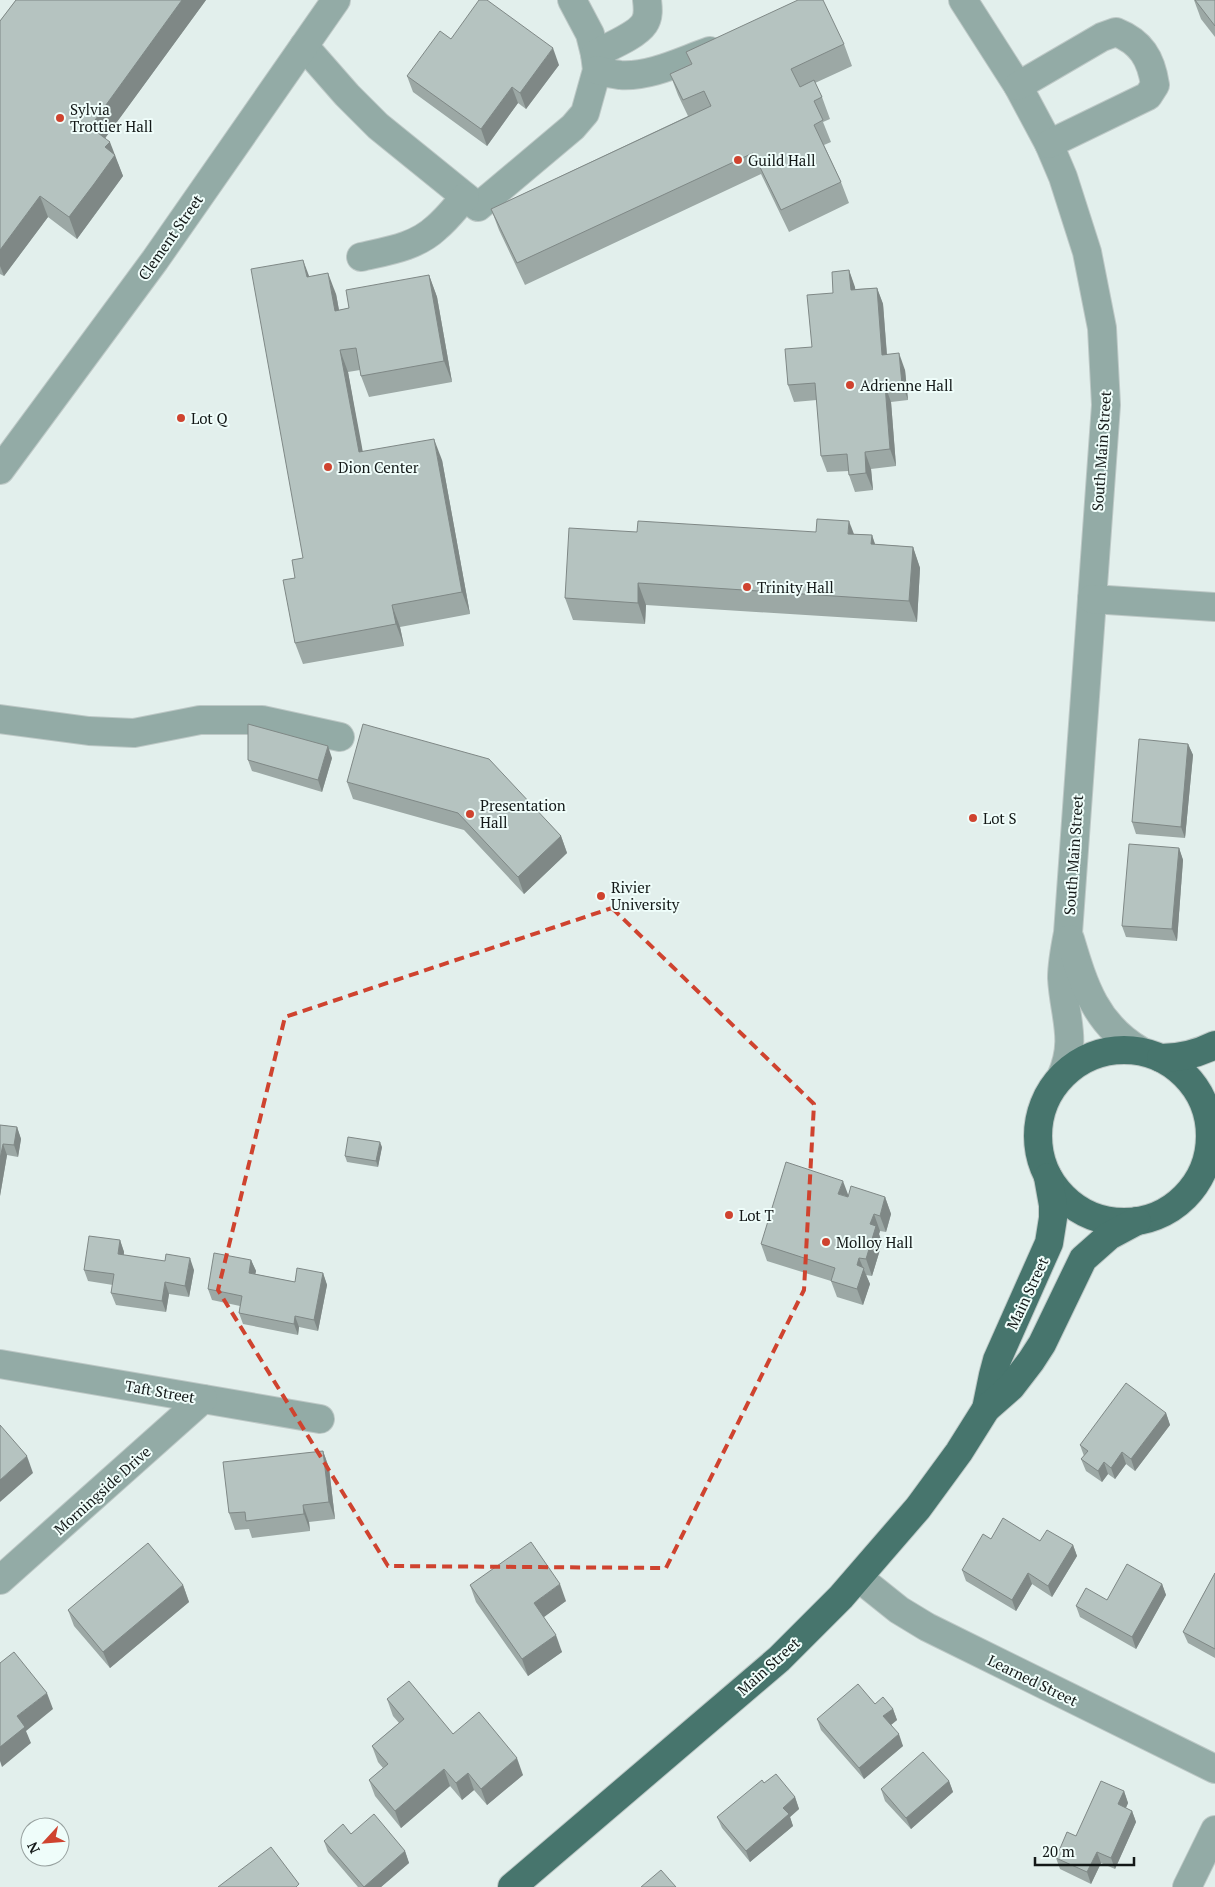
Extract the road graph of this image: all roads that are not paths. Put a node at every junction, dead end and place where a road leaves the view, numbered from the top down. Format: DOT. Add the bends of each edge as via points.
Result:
graph roads {
  1 [pos="336,0"];
  2 [pos="572,0"];
  3 [pos="647,0"];
  4 [pos="963,0"];
  5 [pos="304,46"];
  6 [pos="710,51"];
  7 [pos="596,62"];
  8 [pos="1018,86"];
  9 [pos="1049,144"];
  10 [pos="465,197"];
  11 [pos="361,257"];
  12 [pos="0,470"];
  13 [pos="1092,599"];
  14 [pos="1215,607"];
  15 [pos="0,719"];
  16 [pos="340,737"];
  17 [pos="1068,932"];
  18 [pos="1215,1045"];
  19 [pos="1151,1055"];
  20 [pos="1061,1077"];
  21 [pos="1213,1122"];
  22 [pos="1048,1175"];
  23 [pos="1137,1222"];
  24 [pos="0,1364"];
  25 [pos="203,1399"];
  26 [pos="986,1409"];
  27 [pos="320,1419"];
  28 [pos="859,1578"];
  29 [pos="0,1580"];
  30 [pos="1215,1769"];
  31 [pos="1215,1830"];
  32 [pos="512,1887"];
  33 [pos="1187,1887"];
  1 -- 5 [label="street, Clement Street"];
  2 -- 7 [label="street" via="590,34"];
  3 -- 7 [label="street" via="644,24"];
  4 -- 8 [label="street, South Main Street"];
  5 -- 10 [label="street" via="378,126"];
  5 -- 12 [label="street, Clement Street" via="155,260"];
  6 -- 7 [label="street" via="639,74 619,75"];
  7 -- 10 [label="street" via="584,113 573,127 478,207"];
  8 -- 9 [label="street, South Main Street"];
  8 -- 9 [label="street" via="1116,32 1130,37 1144,52 1153,69 1155,85 1148,96"];
  9 -- 13 [label="street, South Main Street" via="1087,252 1102,328 1106,405"];
  10 -- 11 [label="street" via="435,230 418,241"];
  13 -- 14 [label="street"];
  13 -- 17 [label="street, South Main Street"];
  15 -- 16 [label="street" via="89,731 134,733 200,720 262,720"];
  17 -- 19 [label="street, South Main Street" via="1078,967 1096,1008 1119,1036"];
  17 -- 20 [label="street, South Main Street" via="1062,978 1070,1048"];
  18 -- 19 [label="main road" via="1182,1057"];
  19 -- 20 [label="main road" via="1128,1049 1104,1052 1081,1061"];
  19 -- 21 [label="main road" via="1174,1065 1195,1086"];
  20 -- 22 [label="main road" via="1045,1103 1039,1127 1040,1152"];
  21 -- 23 [label="main road" via="1207,1161 1189,1193 1170,1209"];
  22 -- 23 [label="main road" via="1063,1196 1085,1213 1109,1221"];
  22 -- 26 [label="main road, Main Street" via="1053,1205 1049,1243 997,1360"];
  23 -- 26 [label="main road, Main Street" via="1104,1240 1083,1260 1031,1362"];
  24 -- 25 [label="street, Taft Street"];
  25 -- 27 [label="street, Taft Street"];
  25 -- 29 [label="street, Morningside Drive"];
  26 -- 28 [label="main road, Main Street" via="931,1490"];
  28 -- 30 [label="street, Learned Street" via="885,1600 927,1627"];
  28 -- 32 [label="main road, Main Street" via="778,1659"];
  31 -- 33 [label="street"];
}
